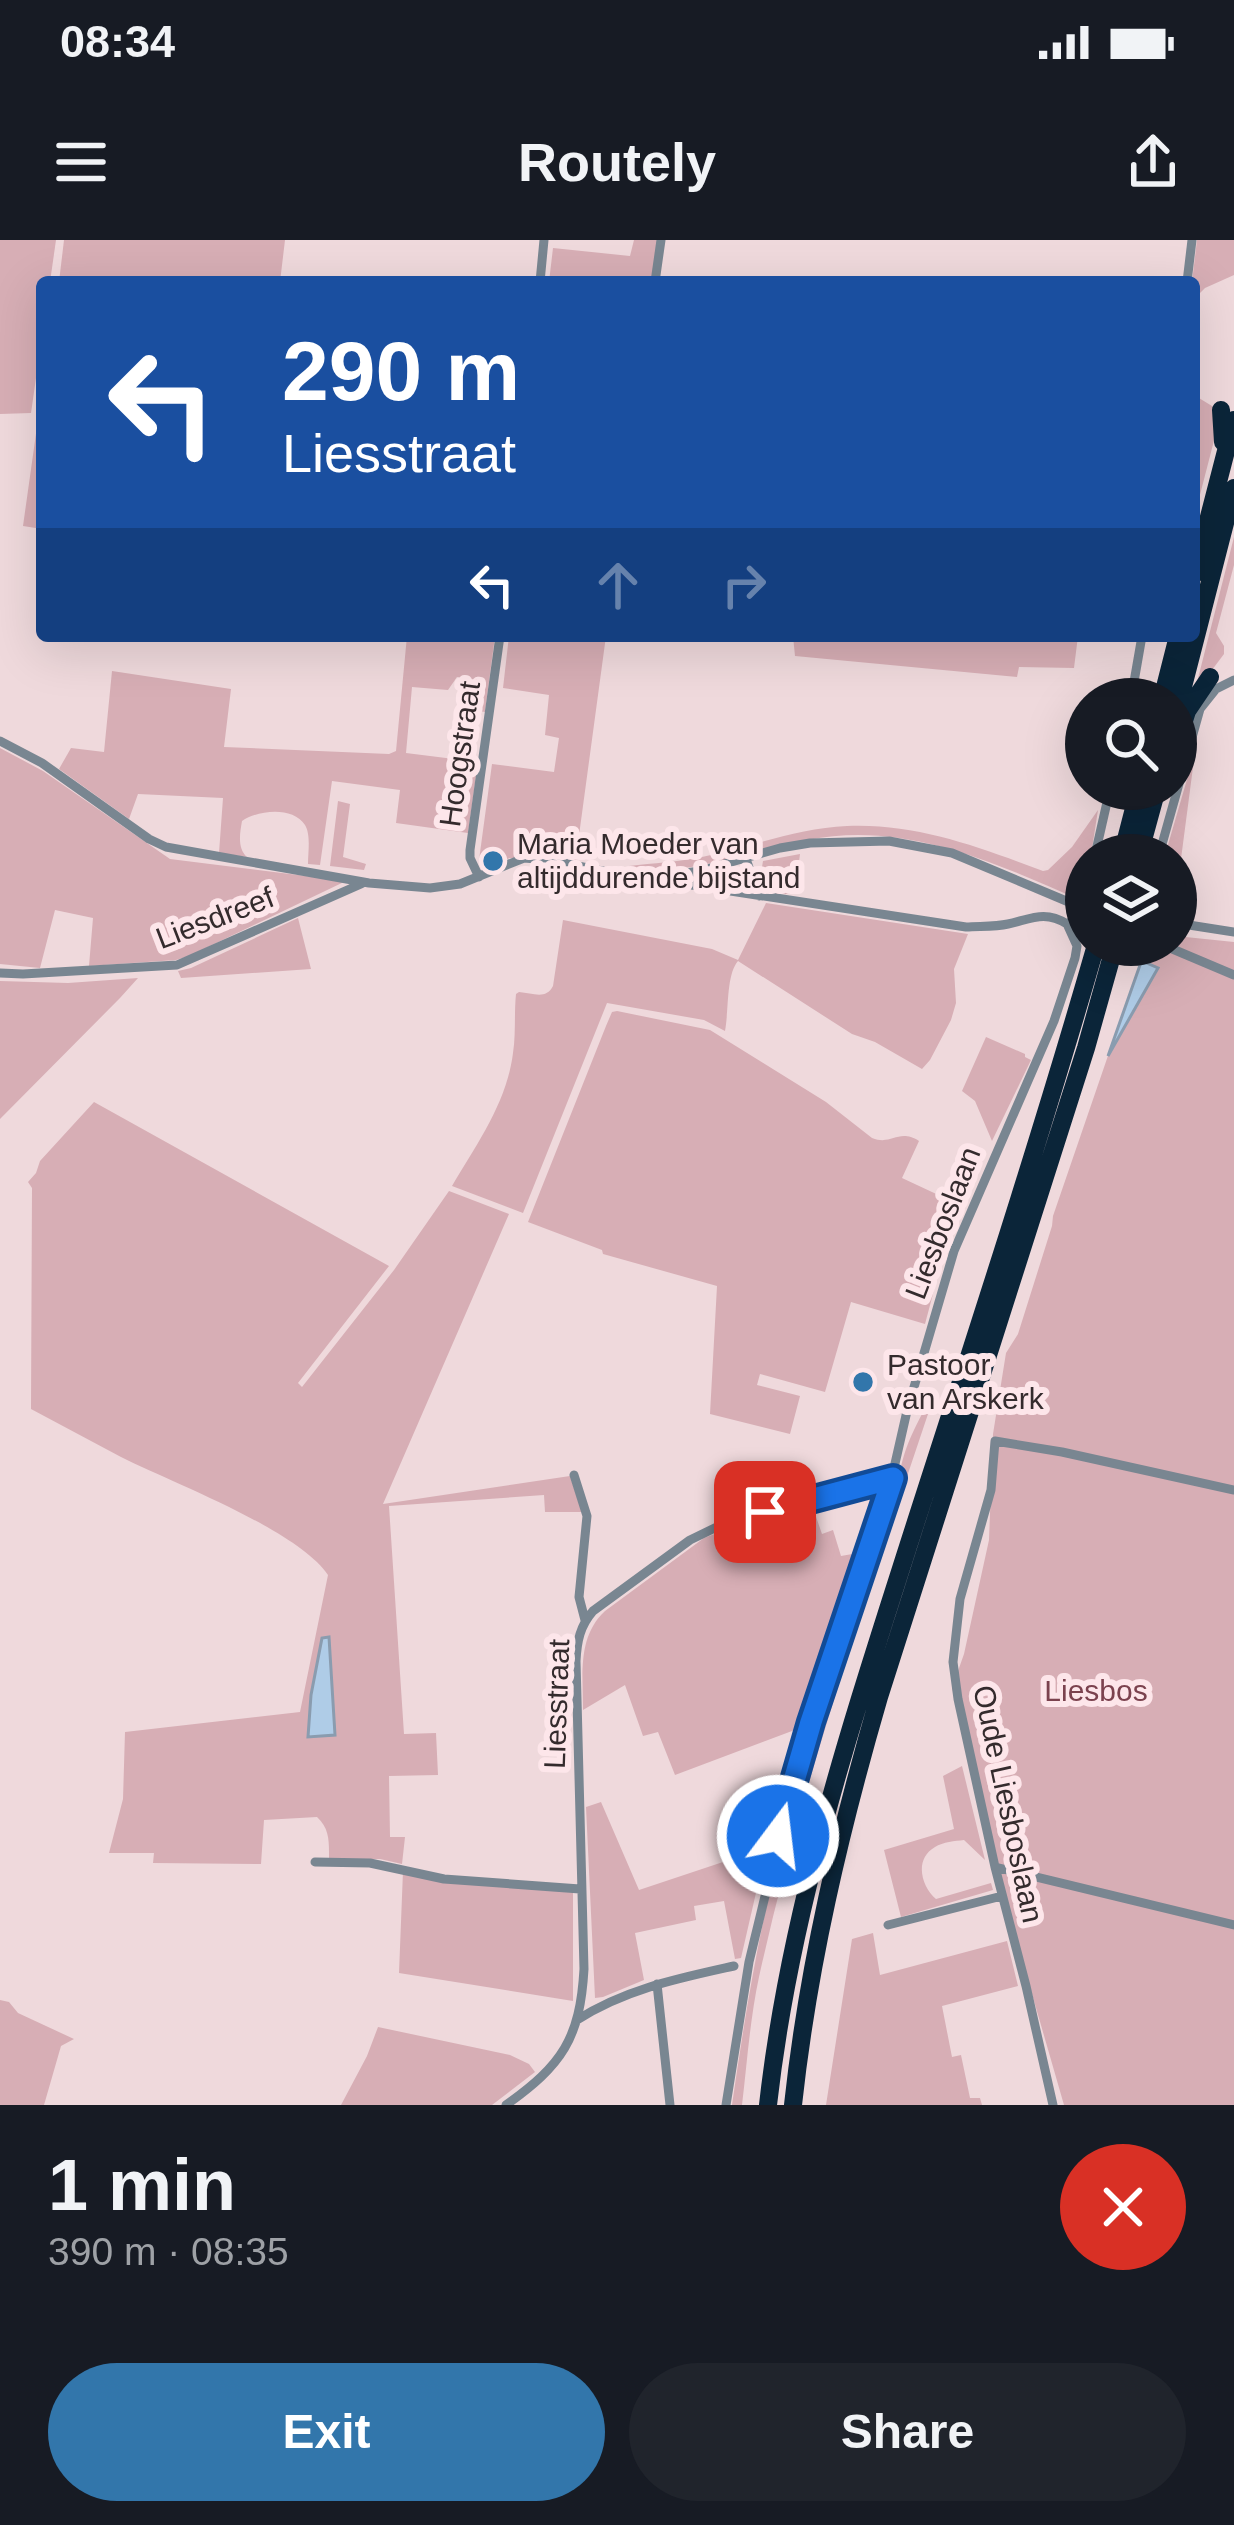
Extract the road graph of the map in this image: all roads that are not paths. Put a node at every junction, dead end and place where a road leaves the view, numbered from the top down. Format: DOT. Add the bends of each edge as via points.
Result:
graph roads {
  1 [pos="544,240"];
  2 [pos="661,240"];
  3 [pos="1192,240"];
  4 [pos="541,276"];
  5 [pos="657,276"];
  6 [pos="1188,276"];
  7 [pos="1227,415"];
  8 [pos="1234,488"];
  9 [pos="1200,551"];
  10 [pos="1200,620"];
  11 [pos="499,642"];
  12 [pos="1141,642"];
  13 [pos="1176,642"];
  14 [pos="1194,642"];
  15 [pos="1210,677"];
  16 [pos="1135,678"];
  17 [pos="1167,678"];
  18 [pos="1185,678"];
  19 [pos="1234,680"];
  20 [pos="1197,696"];
  21 [pos="0,741"];
  22 [pos="1165,834"];
  23 [pos="746,859"];
  24 [pos="479,877"];
  25 [pos="369,883"];
  26 [pos="686,884"];
  27 [pos="759,896"];
  28 [pos="1065,900"];
  29 [pos="1065,923"];
  30 [pos="1197,926"];
  31 [pos="1234,932"];
  32 [pos="1197,959"];
  33 [pos="1072,966"];
  34 [pos="1090,966"];
  35 [pos="1109,966"];
  36 [pos="0,973"];
  37 [pos="1234,975"];
  38 [pos="574,1475"];
  39 [pos="893,1478"];
  40 [pos="1234,1490"];
  41 [pos="585,1620"];
  42 [pos="315,1862"];
  43 [pos="994,1867"];
  44 [pos="580,1889"];
  45 [pos="1002,1896"];
  46 [pos="1234,1924"];
  47 [pos="889,1925"];
  48 [pos="734,1966"];
  49 [pos="657,1984"];
  50 [pos="583,1991"];
  51 [pos="603,2005"];
  52 [pos="577,2020"];
  53 [pos="506,2105"];
  54 [pos="670,2105"];
  55 [pos="726,2105"];
  56 [pos="768,2105"];
  57 [pos="793,2105"];
  58 [pos="1053,2105"];
  1 -- 4 [label="street"];
  2 -- 5 [label="street"];
  3 -- 6 [label="street"];
  7 -- 9 [label="highway" via="1226,453"];
  8 -- 10 [label="highway"];
  11 -- 24 [label="street, Hoogstraat" via="470,850"];
  12 -- 16 [label="street"];
  13 -- 17 [label="highway"];
  14 -- 18 [label="highway"];
  15 -- 20 [label="highway"];
  19 -- 22 [label="street" via="1200,709"];
  21 -- 25 [label="street" via="166,847"];
  23 -- 24 [label="street" via="657,878 524,858"];
  23 -- 27 [label="street"];
  23 -- 28 [label="street" via="810,843 889,841 952,853"];
  24 -- 25 [label="street" via="430,889"];
  25 -- 36 [label="street, Liesdreef" via="177,965"];
  26 -- 27 [label="street"];
  27 -- 29 [label="street" via="966,927 1045,915"];
  30 -- 31 [label="street"];
  32 -- 37 [label="street"];
  33 -- 39 [label="street, Liesboslaan" via="953,1252"];
  34 -- 56 [label="highway" via="828,1803"];
  35 -- 57 [label="highway" via="849,1802"];
  38 -- 41 [label="street" via="587,1516"];
  39 -- 41 [label="street, Liesstraat" via="723,1524"];
  39 -- 55 [label="street, Liesboslaan" via="778,1836"];
  40 -- 43 [label="street, Oude Liesboslaan" via="995,1442 953,1661"];
  41 -- 44 [label="street, Liesstraat" via="576,1661"];
  42 -- 44 [label="street"];
  43 -- 45 [label="street, Oude Liesboslaan"];
  43 -- 46 [label="street"];
  44 -- 50 [label="street, Liesstraat"];
  45 -- 47 [label="street"];
  45 -- 58 [label="street, Oude Liesboslaan"];
  48 -- 49 [label="street"];
  49 -- 51 [label="street"];
  49 -- 54 [label="street"];
  50 -- 51 [label="street"];
  50 -- 52 [label="street, Liesstraat"];
  51 -- 52 [label="street"];
  52 -- 53 [label="street, Liesstraat" via="549,2072"];
}
